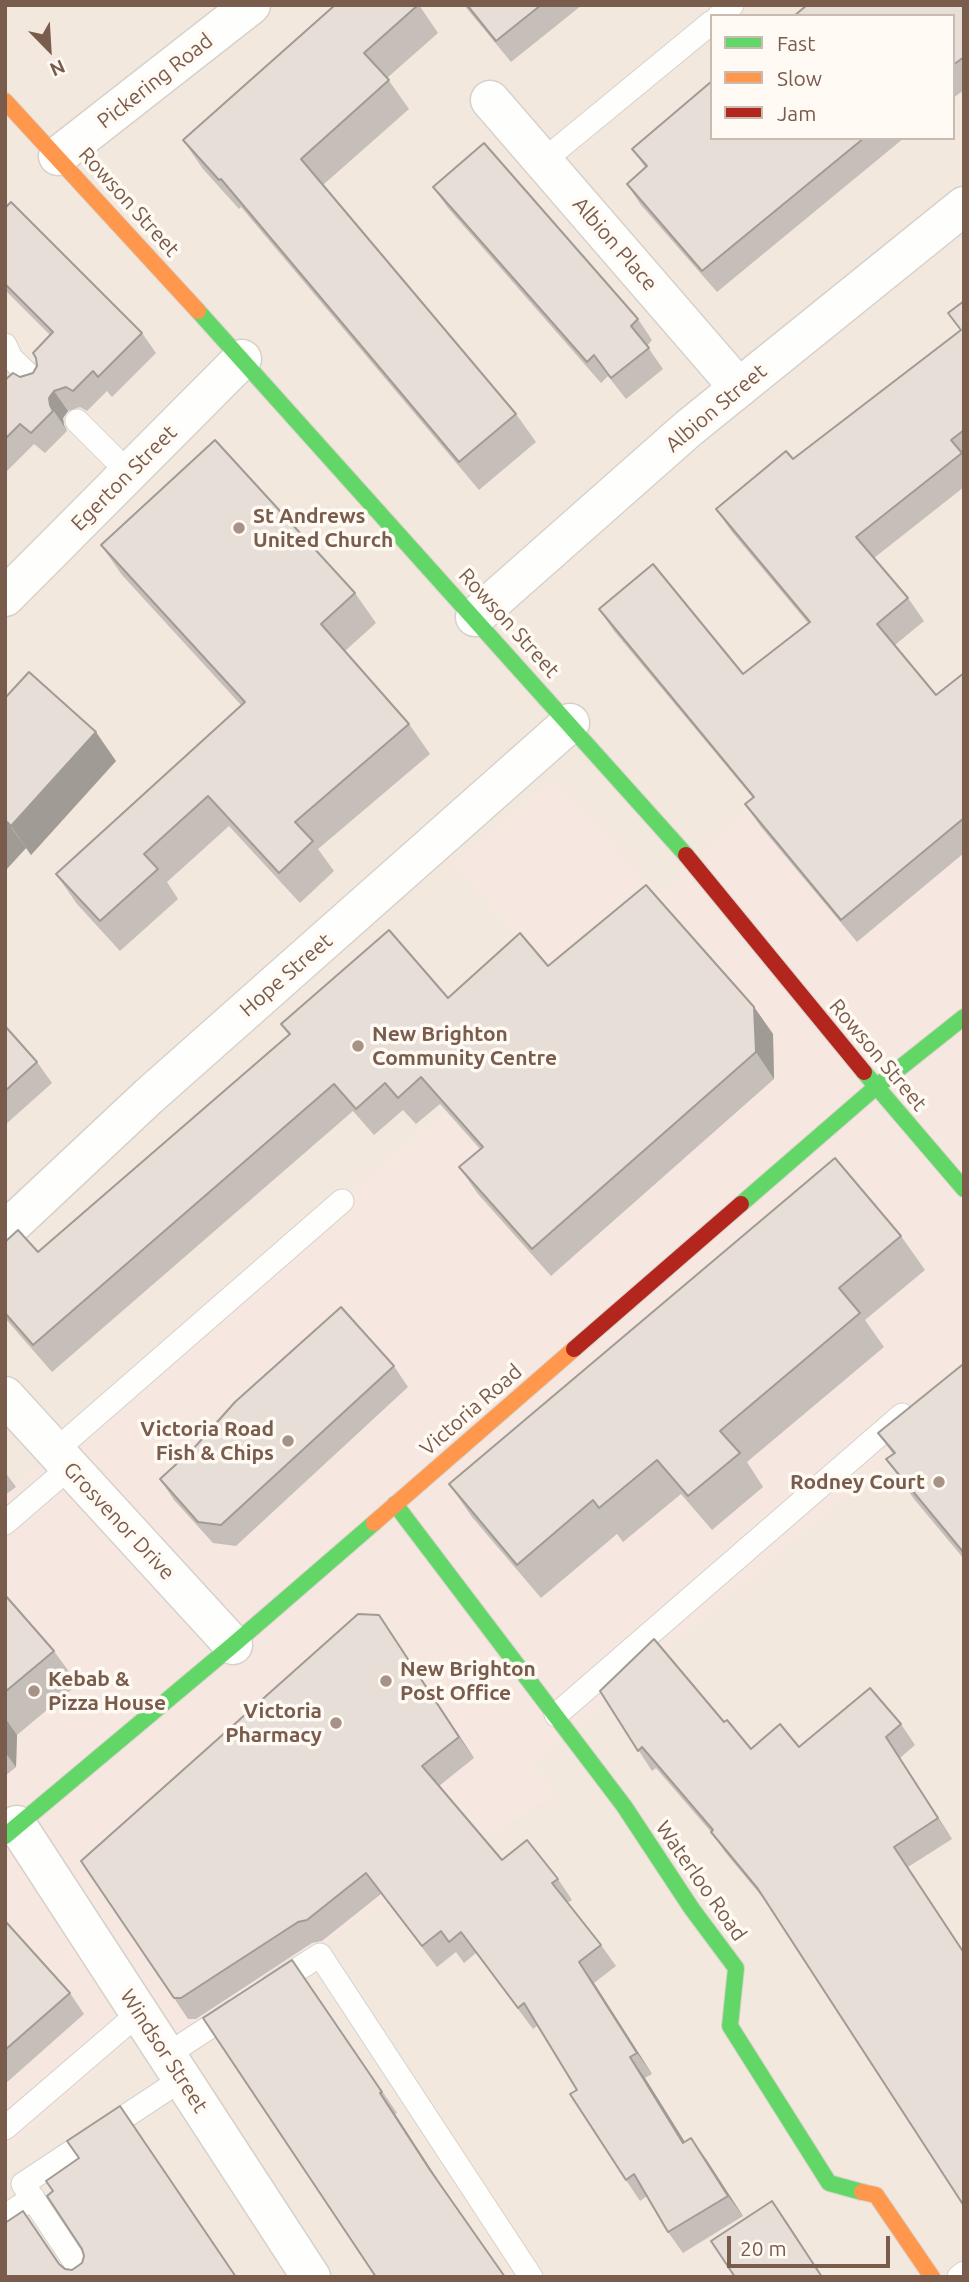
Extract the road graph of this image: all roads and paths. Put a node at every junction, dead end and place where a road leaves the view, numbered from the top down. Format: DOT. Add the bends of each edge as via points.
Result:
graph roads {
  1 [pos="251,5"];
  2 [pos="710,24"];
  3 [pos="491,100"];
  4 [pos="5,101"];
  5 [pos="58,156"];
  6 [pos="543,160"];
  7 [pos="964,206"];
  8 [pos="5,345"];
  9 [pos="242,359"];
  10 [pos="37,383"];
  11 [pos="739,388"];
  12 [pos="77,421"];
  13 [pos="129,473"];
  14 [pos="5,597"];
  15 [pos="475,617"];
  16 [pos="570,723"];
  17 [pos="964,1017"];
  18 [pos="876,1087"];
  19 [pos="964,1189"];
  20 [pos="342,1201"];
  21 [pos="5,1231"];
  22 [pos="5,1396"];
  23 [pos="923,1397"];
  24 [pos="63,1459"];
  25 [pos="395,1504"];
  26 [pos="5,1523"];
  27 [pos="233,1644"];
  28 [pos="556,1715"];
  29 [pos="11,1830"];
  30 [pos="139,2013"];
  31 [pos="175,2067"];
  32 [pos="5,2128"];
  33 [pos="33,2198"];
  34 [pos="5,2216"];
  35 [pos="964,2273"];
  36 [pos="85,2277"];
  37 [pos="311,2277"];
  38 [pos="531,2277"];
  39 [pos="932,2277"];
  40 [pos="959,2277"];
  1 -- 5 [label="street, Pickering Road"];
  2 -- 6 [label="lane"];
  3 -- 6 [label="street, Albion Place"];
  4 -- 5 [label="street, Rowson Street"];
  5 -- 9 [label="street, Rowson Street"];
  6 -- 11 [label="street, Albion Place"];
  7 -- 11 [label="street, Albion Street"];
  8 -- 10 [label="lane" via="11,358"];
  9 -- 13 [label="street, Egerton Street"];
  9 -- 15 [label="street, Rowson Street"];
  11 -- 15 [label="street, Albion Street"];
  12 -- 13 [label="lane"];
  13 -- 14 [label="street, Egerton Street"];
  15 -- 16 [label="street, Rowson Street"];
  16 -- 18 [label="street, Rowson Street" via="696,867"];
  16 -- 21 [label="street, Hope Street" via="149,1096"];
  17 -- 18 [label="street, Victoria Road"];
  18 -- 19 [label="street, Rowson Street"];
  18 -- 25 [label="street, Victoria Road"];
  20 -- 24 [label="lane"];
  22 -- 24 [label="street, Grosvenor Drive"];
  23 -- 28 [label="lane"];
  24 -- 26 [label="lane"];
  24 -- 27 [label="street, Grosvenor Drive"];
  25 -- 27 [label="street, Victoria Road"];
  25 -- 28 [label="street, Waterloo Road"];
  27 -- 29 [label="street, Victoria Road"];
  28 -- 39 [label="street, Waterloo Road" via="736,1968 730,2026 829,2183 876,2195"];
  29 -- 30 [label="street, Windsor Street"];
  30 -- 31 [label="street, Windsor Street"];
  30 -- 32 [label="lane"];
  31 -- 33 [label="lane" via="23,2184"];
  31 -- 37 [label="street, Windsor Street"];
  31 -- 38 [label="lane" via="320,1955"];
  33 -- 34 [label="lane"];
  33 -- 36 [label="lane"];
  35 -- 40 [label="lane"];
}
